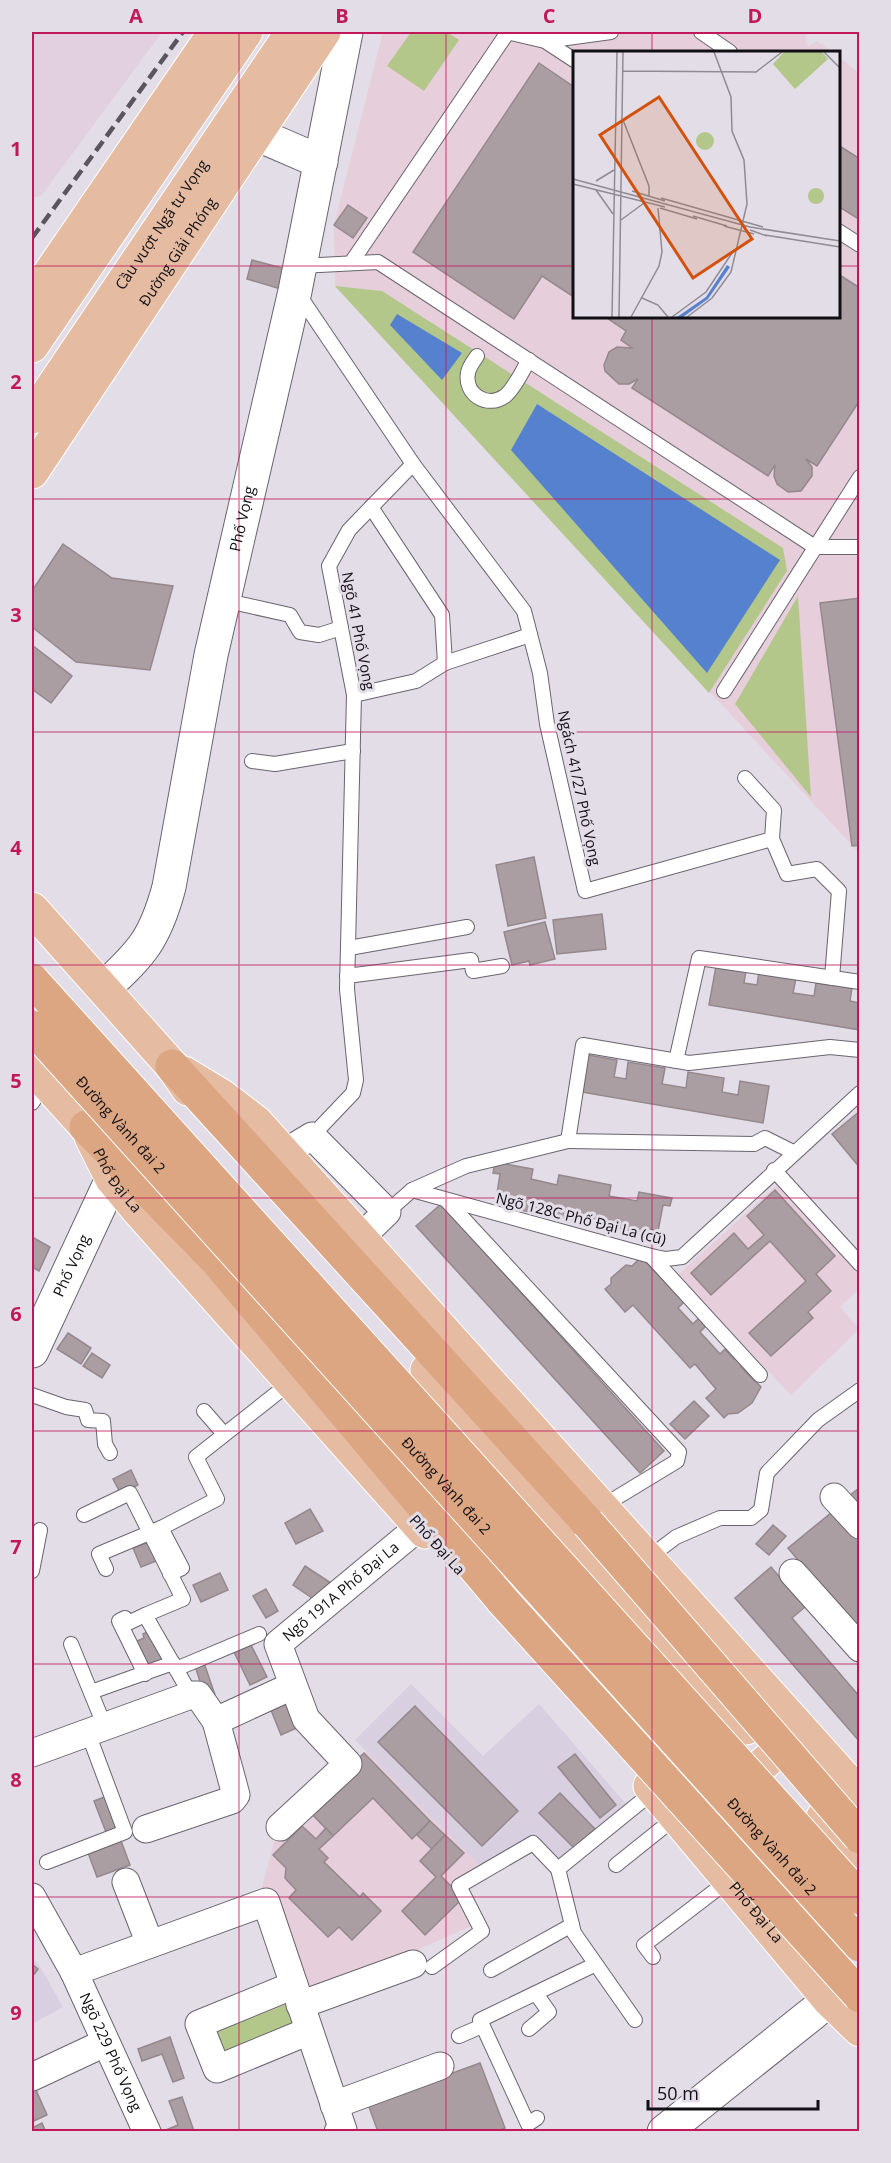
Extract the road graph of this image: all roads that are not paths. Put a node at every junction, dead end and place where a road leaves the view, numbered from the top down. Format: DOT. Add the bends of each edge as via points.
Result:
graph roads {
  1 [pos="215,32"];
  2 [pos="245,32"];
  3 [pos="324,32"];
  4 [pos="346,32"];
  5 [pos="507,32"];
  6 [pos="611,32"];
  7 [pos="701,32"];
  8 [pos="286,40"];
  9 [pos="545,41"];
  10 [pos="729,51"];
  11 [pos="573,59"];
  12 [pos="256,134"];
  13 [pos="321,162"];
  14 [pos="840,232"];
  15 [pos="860,245"];
  16 [pos="351,263"];
  17 [pos="297,279"];
  18 [pos="36,282"];
  19 [pos="32,346"];
  20 [pos="477,356"];
  21 [pos="529,360"];
  22 [pos="32,417"];
  23 [pos="413,464"];
  24 [pos="32,472"];
  25 [pos="860,477"];
  26 [pos="371,507"];
  27 [pos="815,547"];
  28 [pos="860,547"];
  29 [pos="223,600"];
  30 [pos="341,628"];
  31 [pos="530,634"];
  32 [pos="445,663"];
  33 [pos="724,691"];
  34 [pos="354,695"];
  35 [pos="353,752"];
  36 [pos="252,761"];
  37 [pos="745,778"];
  38 [pos="772,839"];
  39 [pos="32,909"];
  40 [pos="467,927"];
  41 [pos="349,948"];
  42 [pos="502,966"];
  43 [pos="348,976"];
  44 [pos="832,978"];
  45 [pos="32,980"];
  46 [pos="860,982"];
  47 [pos="104,988"];
  48 [pos="32,1027"];
  49 [pos="860,1050"];
  50 [pos="676,1061"];
  51 [pos="172,1066"];
  52 [pos="36,1084"];
  53 [pos="860,1093"];
  54 [pos="86,1127"];
  55 [pos="312,1136"];
  56 [pos="568,1142"];
  57 [pos="793,1152"];
  58 [pos="284,1153"];
  59 [pos="774,1170"];
  60 [pos="112,1179"];
  61 [pos="412,1190"];
  62 [pos="447,1201"];
  63 [pos="387,1212"];
  64 [pos="360,1238"];
  65 [pos="651,1256"];
  66 [pos="860,1264"];
  67 [pos="32,1351"];
  68 [pos="760,1375"];
  69 [pos="291,1382"];
  70 [pos="860,1390"];
  71 [pos="32,1395"];
  72 [pos="204,1411"];
  73 [pos="224,1434"];
  74 [pos="110,1453"];
  75 [pos="834,1497"];
  76 [pos="84,1515"];
  77 [pos="596,1516"];
  78 [pos="860,1525"];
  79 [pos="420,1526"];
  80 [pos="40,1530"];
  81 [pos="155,1531"];
  82 [pos="647,1559"];
  83 [pos="32,1565"];
  84 [pos="106,1569"];
  85 [pos="793,1573"];
  86 [pos="145,1614"];
  87 [pos="705,1621"];
  88 [pos="260,1634"];
  89 [pos="71,1644"];
  90 [pos="860,1648"];
  91 [pos="174,1666"];
  92 [pos="692,1670"];
  93 [pos="145,1674"];
  94 [pos="292,1686"];
  95 [pos="91,1692"];
  96 [pos="191,1695"];
  97 [pos="216,1721"];
  98 [pos="600,1728"];
  99 [pos="96,1730"];
  100 [pos="650,1731"];
  101 [pos="32,1753"];
  102 [pos="772,1756"];
  103 [pos="654,1791"];
  104 [pos="860,1795"];
  105 [pos="718,1805"];
  106 [pos="676,1817"];
  107 [pos="280,1827"];
  108 [pos="146,1829"];
  109 [pos="860,1837"];
  110 [pos="860,1860"];
  111 [pos="47,1862"];
  112 [pos="616,1865"];
  113 [pos="558,1869"];
  114 [pos="729,1880"];
  115 [pos="126,1882"];
  116 [pos="32,1897"];
  117 [pos="860,1898"];
  118 [pos="572,1925"];
  119 [pos="150,1944"];
  120 [pos="860,1945"];
  121 [pos="653,1957"];
  122 [pos="860,1962"];
  123 [pos="594,1965"];
  124 [pos="423,1966"];
  125 [pos="491,1970"];
  126 [pos="74,1972"];
  127 [pos="860,1972"];
  128 [pos="297,1995"];
  129 [pos="537,1995"];
  130 [pos="844,1998"];
  131 [pos="635,2020"];
  132 [pos="483,2026"];
  133 [pos="529,2029"];
  134 [pos="860,2030"];
  135 [pos="309,2031"];
  136 [pos="459,2036"];
  137 [pos="96,2047"];
  138 [pos="440,2067"];
  139 [pos="32,2077"];
  140 [pos="336,2118"];
  141 [pos="537,2118"];
  142 [pos="147,2132"];
  143 [pos="664,2132"];
  1 -- 18 [label="main road"];
  2 -- 19 [label="main road"];
  3 -- 12 [label="main road, Đường Giải Phóng"];
  4 -- 13 [label="street, Phố Vọng"];
  5 -- 9 [label="lane"];
  5 -- 16 [label="lane"];
  6 -- 9 [label="lane"];
  7 -- 10 [label="lane"];
  8 -- 22 [label="main road, Cầu vượt Ngã tư Vọng"];
  9 -- 11 [label="lane"];
  12 -- 13 [label="street"];
  12 -- 24 [label="main road, Đường Giải Phóng"];
  13 -- 17 [label="street, Phố Vọng"];
  14 -- 15 [label="lane"];
  16 -- 17 [label="lane"];
  16 -- 21 [label="lane" via="378,262"];
  17 -- 23 [label="lane"];
  17 -- 29 [label="street, Phố Vọng"];
  20 -- 21 [label="lane" via="469,369 468,385 477,397 489,401 509,392"];
  21 -- 27 [label="lane"];
  23 -- 26 [label="lane, Ngõ 41 Phố Vọng"];
  23 -- 31 [label="lane, Ngách 41/27 Phố Vọng" via="524,611"];
  25 -- 27 [label="lane"];
  26 -- 30 [label="lane, Ngõ 41 Phố Vọng" via="349,530 329,566"];
  26 -- 32 [label="lane" via="442,615"];
  27 -- 28 [label="lane"];
  27 -- 33 [label="lane"];
  29 -- 30 [label="lane" via="290,615 300,632 319,635"];
  29 -- 47 [label="street, Phố Vọng" via="160,920 141,954"];
  30 -- 34 [label="lane, Ngõ 41 Phố Vọng"];
  31 -- 32 [label="lane"];
  31 -- 38 [label="lane, Ngách 41/27 Phố Vọng" via="585,891"];
  32 -- 34 [label="lane" via="416,681"];
  34 -- 35 [label="lane, Ngõ 41 Phố Vọng"];
  35 -- 36 [label="lane" via="275,765"];
  35 -- 41 [label="lane, Ngõ 41 Phố Vọng"];
  37 -- 38 [label="lane" via="774,810"];
  38 -- 44 [label="lane" via="787,874 818,868 839,891"];
  39 -- 47 [label="main road"];
  40 -- 41 [label="lane"];
  41 -- 43 [label="lane, Ngõ 41 Phố Vọng"];
  42 -- 43 [label="lane" via="473,971 471,960"];
  43 -- 55 [label="lane, Ngõ 41 Phố Vọng" via="355,1088"];
  44 -- 46 [label="lane"];
  44 -- 50 [label="lane" via="699,958"];
  45 -- 117 [label="highway, Đường Vành đai 2, bridge"];
  47 -- 51 [label="main road"];
  48 -- 120 [label="highway, Đường Vành đai 2, bridge"];
  49 -- 50 [label="lane" via="830,1047 689,1063"];
  50 -- 56 [label="lane" via="583,1045"];
  51 -- 58 [label="main road" via="256,1122"];
  51 -- 77 [label="highway"];
  51 -- 92 [label="main road" via="231,1149"];
  52 -- 54 [label="main road"];
  53 -- 57 [label="lane, Ngõ 128C Phố Đại La (cũ)"];
  54 -- 60 [label="main road, Phố Đại La"];
  54 -- 100 [label="main road, Phố Đại La" via="130,1156 219,1241 396,1437"];
  54 -- 130 [label="highway, bridge" via="216,1260"];
  55 -- 58 [label="street"];
  55 -- 63 [label="street"];
  56 -- 57 [label="lane" via="754,1144 765,1138"];
  56 -- 61 [label="lane" via="466,1166"];
  57 -- 59 [label="lane, Ngõ 128C Phố Đại La (cũ)"];
  58 -- 64 [label="main road"];
  59 -- 65 [label="lane, Ngõ 128C Phố Đại La (cũ)" via="682,1257"];
  59 -- 66 [label="lane"];
  60 -- 67 [label="street, Phố Vọng"];
  60 -- 69 [label="main road, Phố Đại La"];
  61 -- 62 [label="lane, Ngõ 128C Phố Đại La (cũ)"];
  61 -- 63 [label="lane"];
  62 -- 65 [label="lane, Ngõ 128C Phố Đại La (cũ)"];
  62 -- 77 [label="lane" via="679,1452 677,1461 616,1498"];
  63 -- 64 [label="street"];
  64 -- 77 [label="main road"];
  65 -- 68 [label="lane"];
  69 -- 73 [label="lane"];
  69 -- 79 [label="main road, Phố Đại La"];
  70 -- 82 [label="lane" via="818,1419 767,1473 761,1510 752,1518 720,1518 676,1537"];
  71 -- 74 [label="lane" via="85,1410 88,1420 103,1421"];
  72 -- 73 [label="lane"];
  73 -- 81 [label="lane" via="196,1456 217,1499"];
  75 -- 78 [label="street"];
  76 -- 81 [label="lane" via="130,1493"];
  77 -- 82 [label="main road"];
  77 -- 109 [label="highway, bridge"];
  79 -- 94 [label="street, Ngõ 191A Phố Đại La" via="278,1644"];
  79 -- 98 [label="main road, Phố Đại La"];
  80 -- 83 [label="lane"];
  81 -- 84 [label="lane" via="99,1554"];
  81 -- 86 [label="lane" via="182,1568 170,1574 188,1597"];
  82 -- 87 [label="main road"];
  85 -- 90 [label="street"];
  86 -- 91 [label="lane"];
  86 -- 93 [label="lane" via="128,1623 125,1618 119,1621"];
  87 -- 92 [label="main road"];
  87 -- 104 [label="main road"];
  88 -- 91 [label="lane"];
  89 -- 95 [label="lane"];
  91 -- 93 [label="lane"];
  91 -- 96 [label="lane"];
  92 -- 102 [label="main road"];
  93 -- 95 [label="lane"];
  94 -- 97 [label="street"];
  94 -- 107 [label="street, Ngõ 191A Phố Đại La" via="306,1719 348,1764"];
  95 -- 99 [label="lane"];
  96 -- 97 [label="street" via="203,1700"];
  96 -- 99 [label="street"];
  97 -- 108 [label="street" via="236,1795 232,1800"];
  98 -- 100 [label="main road"];
  98 -- 103 [label="main road, Phố Đại La"];
  99 -- 101 [label="street"];
  99 -- 111 [label="lane" via="125,1832"];
  100 -- 105 [label="main road, Phố Đại La"];
  102 -- 105 [label="main road"];
  102 -- 110 [label="main road"];
  103 -- 106 [label="main road, Phố Đại La"];
  103 -- 113 [label="lane"];
  105 -- 122 [label="main road, Phố Đại La"];
  106 -- 112 [label="lane"];
  106 -- 114 [label="main road, Phố Đại La"];
  113 -- 118 [label="lane"];
  113 -- 124 [label="lane" via="533,1843 459,1886 482,1931"];
  114 -- 121 [label="lane" via="644,1945"];
  114 -- 130 [label="main road, Phố Đại La"];
  115 -- 119 [label="street"];
  116 -- 126 [label="street, Ngõ 229 Phố Vọng"];
  118 -- 123 [label="lane"];
  118 -- 125 [label="lane"];
  119 -- 126 [label="street"];
  119 -- 128 [label="street" via="266,1902"];
  123 -- 129 [label="lane"];
  123 -- 131 [label="lane"];
  124 -- 128 [label="street"];
  126 -- 142 [label="street, Ngõ 229 Phố Vọng"];
  127 -- 130 [label="street"];
  128 -- 135 [label="street"];
  128 -- 135 [label="street" via="199,2024 217,2069"];
  129 -- 132 [label="lane" via="480,2020"];
  129 -- 133 [label="lane" via="549,2012"];
  130 -- 134 [label="main road, Phố Đại La"];
  130 -- 143 [label="street"];
  132 -- 136 [label="lane"];
  132 -- 141 [label="lane" via="528,2124"];
  135 -- 140 [label="street"];
  137 -- 139 [label="street"];
  138 -- 140 [label="street"];
}
